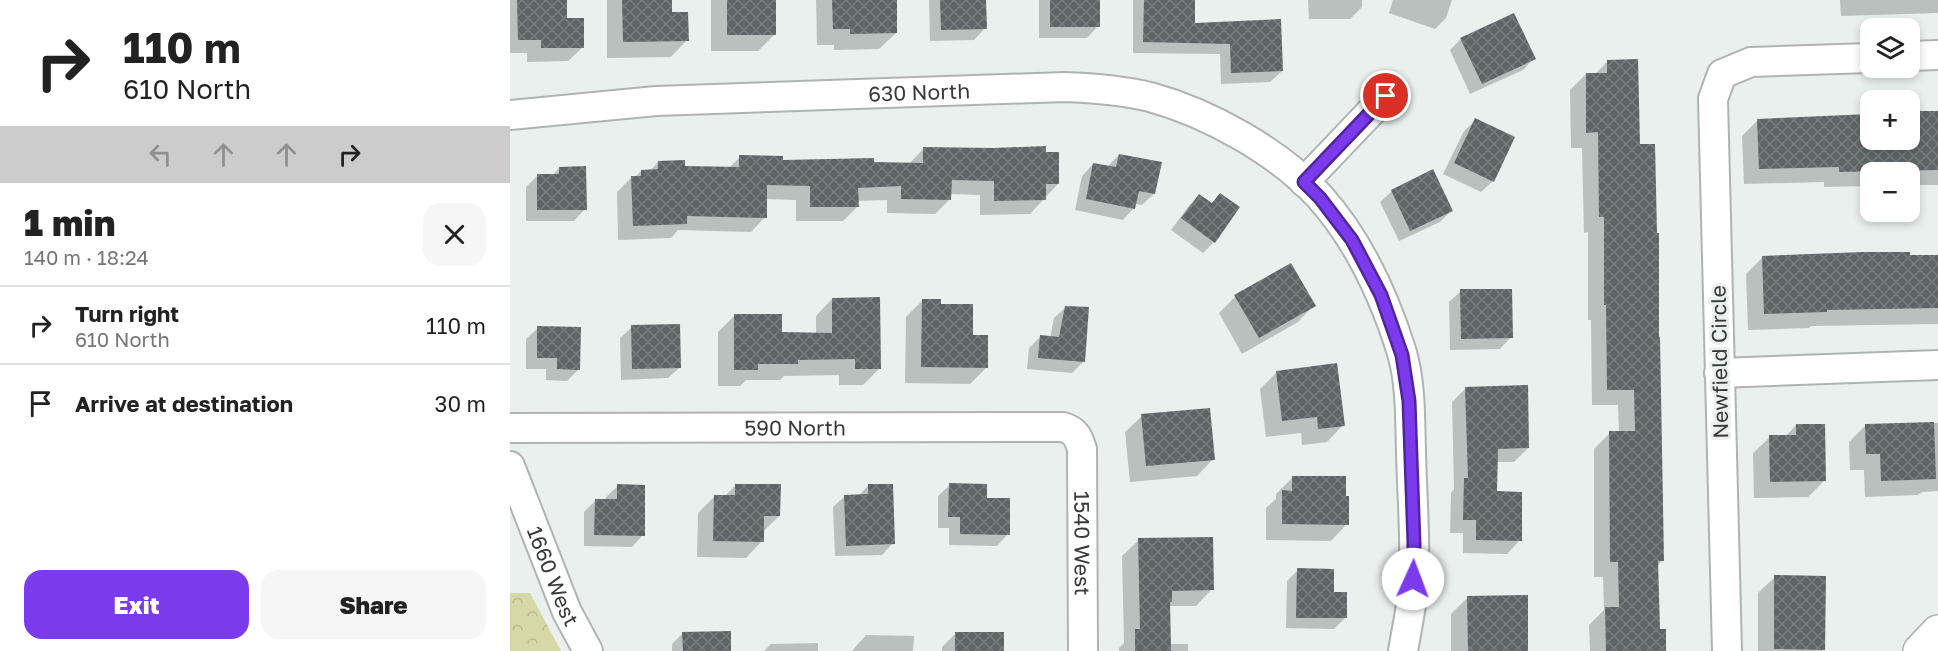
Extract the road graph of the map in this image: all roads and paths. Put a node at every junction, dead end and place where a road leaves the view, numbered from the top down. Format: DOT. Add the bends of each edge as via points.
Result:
graph roads {
  1 [pos="1938,55"];
  2 [pos="1920,56"];
  3 [pos="1860,58"];
  4 [pos="1386,96"];
  5 [pos="510,115"];
  6 [pos="1304,182"];
  7 [pos="1938,365"];
  8 [pos="1719,373"];
  9 [pos="510,428"];
  10 [pos="1077,435"];
  11 [pos="510,466"];
  12 [pos="1938,632"];
  13 [pos="588,651"];
  14 [pos="1083,651"];
  15 [pos="1402,651"];
  16 [pos="1727,651"];
  17 [pos="1920,651"];
  1 -- 2 [label="street"];
  3 -- 8 [label="street, Newfield Circle" via="1751,62 1722,74 1713,99"];
  4 -- 6 [label="street"];
  5 -- 6 [label="street, 630 North" via="656,101 1064,87 1107,89 1194,113 1234,132"];
  6 -- 15 [label="street, 630 North" via="1352,240 1381,295 1402,355 1409,401 1414,544 1412,597"];
  7 -- 8 [label="street"];
  8 -- 16 [label="street, Newfield Circle"];
  9 -- 10 [label="street, 590 North" via="1063,427"];
  10 -- 14 [label="street, 1540 West" via="1082,449"];
  11 -- 13 [label="street, 1660 West" via="567,612"];
  12 -- 17 [label="street"];
}
